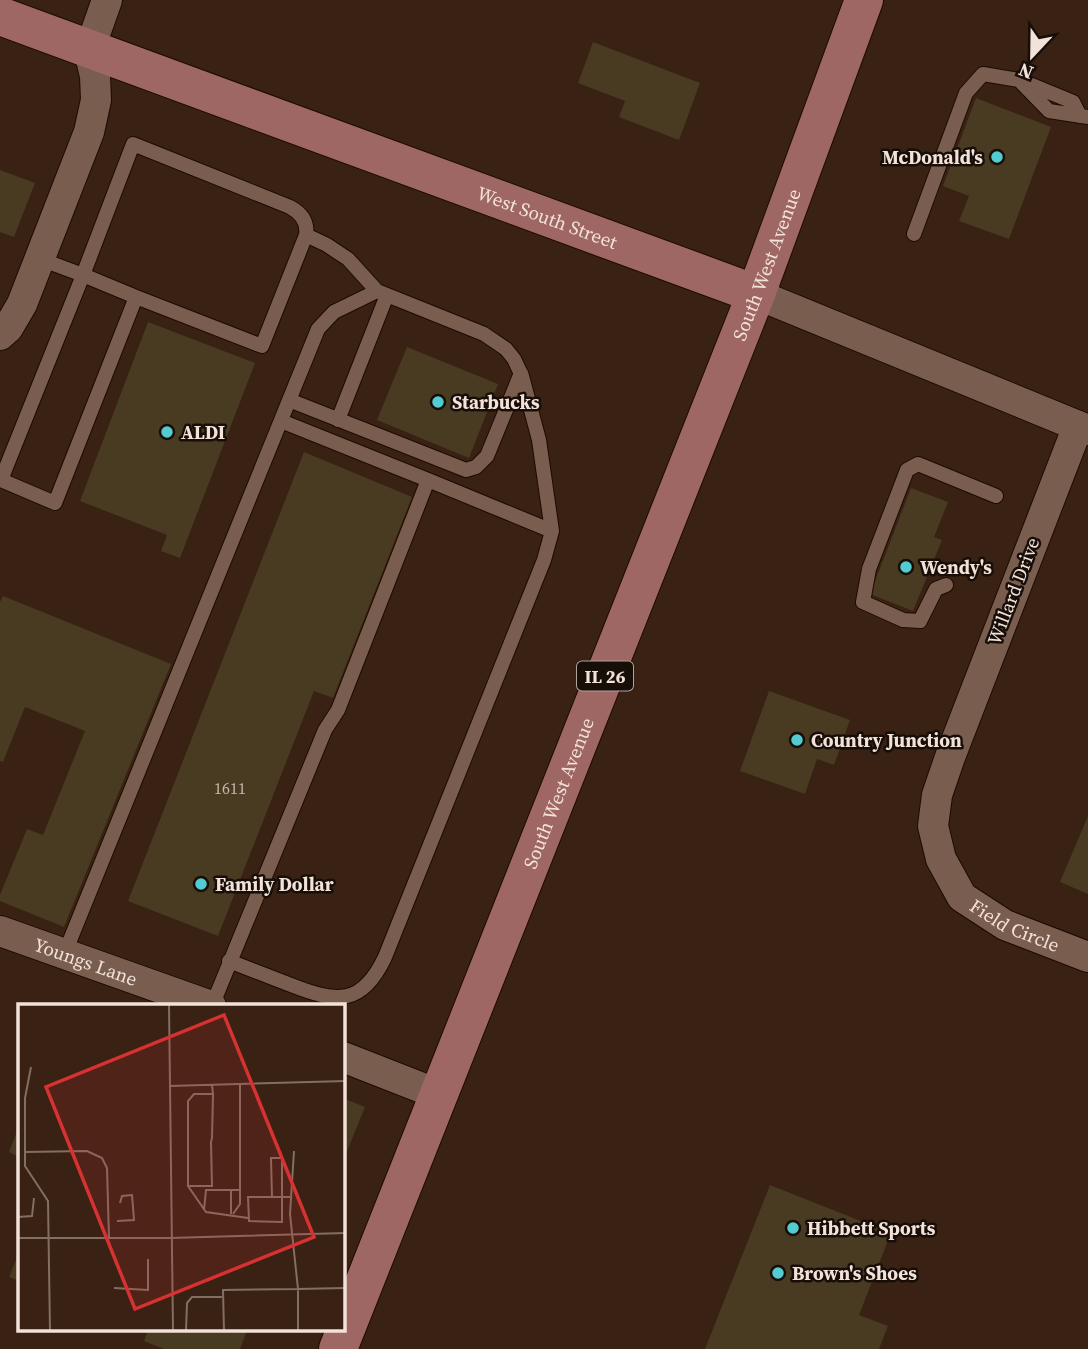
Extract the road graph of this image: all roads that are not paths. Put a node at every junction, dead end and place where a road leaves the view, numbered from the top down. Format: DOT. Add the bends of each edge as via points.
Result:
graph roads {
  1 [pos="107,0"];
  2 [pos="864,0"];
  3 [pos="0,16"];
  4 [pos="89,51"];
  5 [pos="1084,117"];
  6 [pos="914,234"];
  7 [pos="306,235"];
  8 [pos="40,259"];
  9 [pos="83,275"];
  10 [pos="382,293"];
  11 [pos="756,294"];
  12 [pos="136,297"];
  13 [pos="0,335"];
  14 [pos="521,373"];
  15 [pos="289,400"];
  16 [pos="338,420"];
  17 [pos="281,421"];
  18 [pos="1083,428"];
  19 [pos="428,480"];
  20 [pos="996,496"];
  21 [pos="552,531"];
  22 [pos="946,585"];
  23 [pos="950,757"];
  24 [pos="0,931"];
  25 [pos="64,955"];
  26 [pos="1088,957"];
  27 [pos="229,961"];
  28 [pos="205,1004"];
  29 [pos="212,1004"];
  30 [pos="345,1058"];
  31 [pos="440,1095"];
  32 [pos="345,1332"];
  33 [pos="345,1332"];
  34 [pos="338,1349"];
  1 -- 4 [label="street"];
  2 -- 11 [label="main road, South West Avenue / IL 26"];
  3 -- 4 [label="main road, West South Street"];
  4 -- 8 [label="street" via="96,100 89,132"];
  4 -- 11 [label="main road, West South Street"];
  5 -- 6 [label="lane" via="1049,111 1019,80 983,74 966,93"];
  7 -- 9 [label="lane" via="304,219 290,207 133,144"];
  7 -- 10 [label="lane" via="348,259"];
  7 -- 12 [label="lane" via="262,346"];
  8 -- 9 [label="lane"];
  8 -- 13 [label="street" via="16,317"];
  9 -- 12 [label="lane"];
  9 -- 12 [label="lane" via="1,481 55,503"];
  10 -- 14 [label="lane" via="484,334 506,349"];
  10 -- 15 [label="lane" via="342,307 322,322"];
  10 -- 16 [label="lane"];
  11 -- 18 [label="street, West South Street"];
  11 -- 31 [label="main road, South West Avenue / IL 26"];
  14 -- 16 [label="lane" via="487,456 471,469"];
  14 -- 21 [label="lane" via="542,452"];
  15 -- 16 [label="lane"];
  15 -- 17 [label="lane"];
  17 -- 19 [label="lane"];
  17 -- 25 [label="lane"];
  18 -- 23 [label="street, Willard Drive"];
  19 -- 21 [label="lane"];
  19 -- 27 [label="lane" via="338,710 325,730"];
  20 -- 22 [label="lane" via="918,464 907,470 869,569 863,602 903,620 920,621 936,589"];
  21 -- 27 [label="lane" via="374,978 352,996 326,998"];
  23 -- 26 [label="street, Field Circle" via="937,795 933,826 941,859 962,897 1006,925"];
  24 -- 25 [label="street, Youngs Lane"];
  25 -- 28 [label="street, Youngs Lane"];
  27 -- 29 [label="lane"];
  30 -- 31 [label="street"];
  31 -- 32 [label="main road, South West Avenue / IL 26"];
  33 -- 34 [label="main road, South West Avenue / IL 26"];
}
